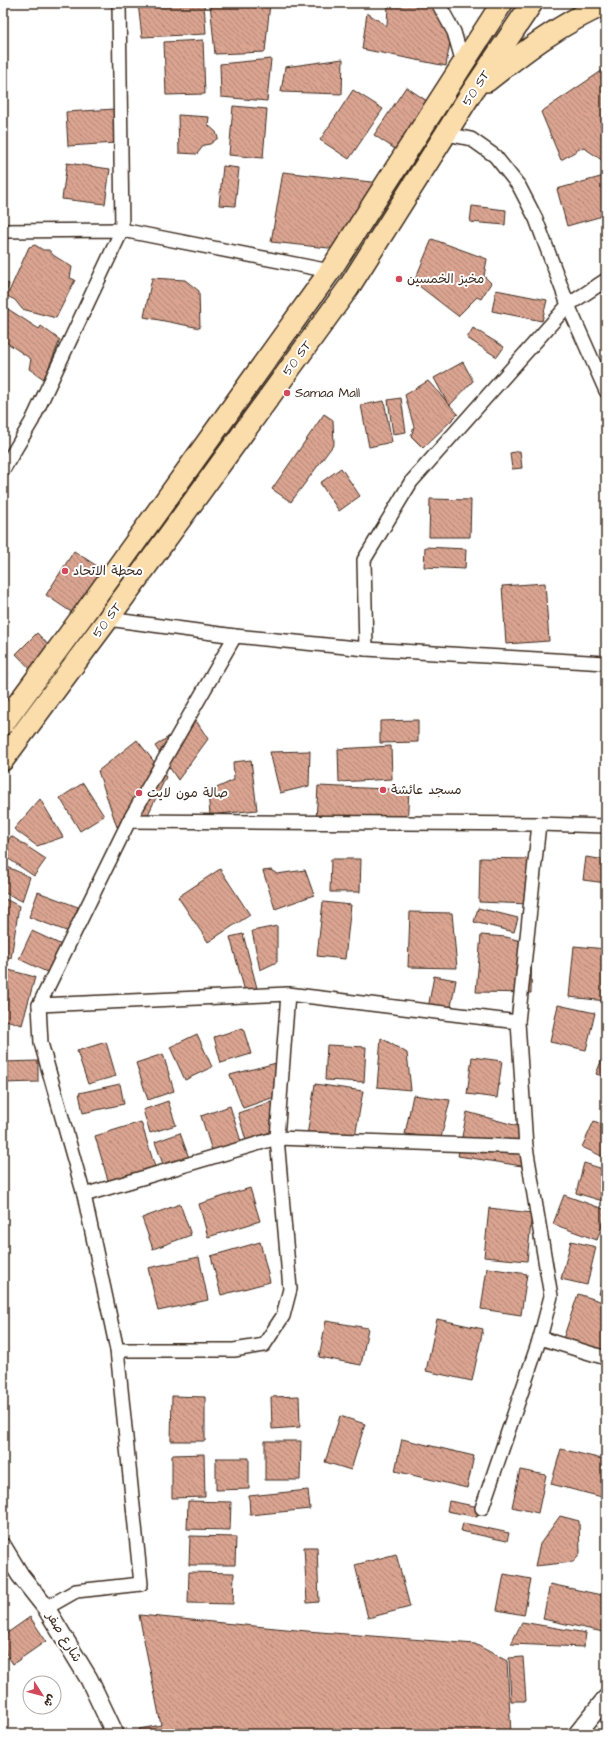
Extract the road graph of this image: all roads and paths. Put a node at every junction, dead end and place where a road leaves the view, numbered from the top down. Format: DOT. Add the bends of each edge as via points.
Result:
graph roads {
  1 [pos="119,3"];
  2 [pos="438,3"];
  3 [pos="502,3"];
  4 [pos="532,3"];
  5 [pos="606,4"];
  6 [pos="463,63"];
  7 [pos="472,92"];
  8 [pos="447,134"];
  9 [pos="122,230"];
  10 [pos="3,231"];
  11 [pos="330,271"];
  12 [pos="606,280"];
  13 [pos="568,305"];
  14 [pos="606,390"];
  15 [pos="3,470"];
  16 [pos="132,548"];
  17 [pos="150,561"];
  18 [pos="108,619"];
  19 [pos="235,636"];
  20 [pos="366,649"];
  21 [pos="606,663"];
  22 [pos="3,724"];
  23 [pos="3,760"];
  24 [pos="129,821"];
  25 [pos="539,824"];
  26 [pos="606,826"];
  27 [pos="288,994"];
  28 [pos="39,1005"];
  29 [pos="518,1022"];
  30 [pos="277,1138"];
  31 [pos="526,1147"];
  32 [pos="84,1195"];
  33 [pos="540,1338"];
  34 [pos="117,1350"];
  35 [pos="606,1358"];
  36 [pos="482,1508"];
  37 [pos="3,1547"];
  38 [pos="46,1608"];
  39 [pos="606,1698"];
  40 [pos="115,1734"];
  41 [pos="577,1734"];
  1 -- 9 [label="street"];
  2 -- 6 [label="street" via="454,32"];
  3 -- 6 [label="main road, 50 ST"];
  4 -- 7 [label="main road, 50 ST"];
  5 -- 7 [label="main road" via="556,29"];
  6 -- 11 [label="main road, 50 ST"];
  7 -- 8 [label="main road, 50 ST"];
  8 -- 13 [label="street" via="471,139 495,156 519,186 536,219"];
  8 -- 17 [label="main road, 50 ST" via="349,287"];
  9 -- 10 [label="street"];
  9 -- 11 [label="street"];
  9 -- 15 [label="street" via="32,421"];
  11 -- 16 [label="main road, 50 ST"];
  12 -- 13 [label="street"];
  13 -- 14 [label="street"];
  13 -- 20 [label="street" via="411,482 364,560"];
  16 -- 17 [label="main road"];
  16 -- 22 [label="main road, 50 ST"];
  17 -- 18 [label="main road, 50 ST"];
  18 -- 19 [label="street"];
  18 -- 23 [label="main road, 50 ST"];
  19 -- 20 [label="street"];
  19 -- 24 [label="street"];
  20 -- 21 [label="street"];
  24 -- 25 [label="street"];
  24 -- 28 [label="street"];
  25 -- 26 [label="street"];
  25 -- 29 [label="street"];
  27 -- 28 [label="street"];
  27 -- 29 [label="street"];
  27 -- 30 [label="street"];
  28 -- 32 [label="street" via="41,1043"];
  29 -- 31 [label="street"];
  30 -- 31 [label="street"];
  30 -- 32 [label="street"];
  30 -- 34 [label="street" via="290,1289 283,1316 264,1345 234,1350"];
  31 -- 33 [label="street" via="551,1296"];
  32 -- 34 [label="street"];
  33 -- 35 [label="street"];
  33 -- 36 [label="street"];
  34 -- 38 [label="street" via="141,1584 76,1591"];
  37 -- 38 [label="street, شارع صفر" via="20,1575"];
  38 -- 40 [label="street, شارع صفر" via="89,1678"];
  39 -- 41 [label="street"];
}
